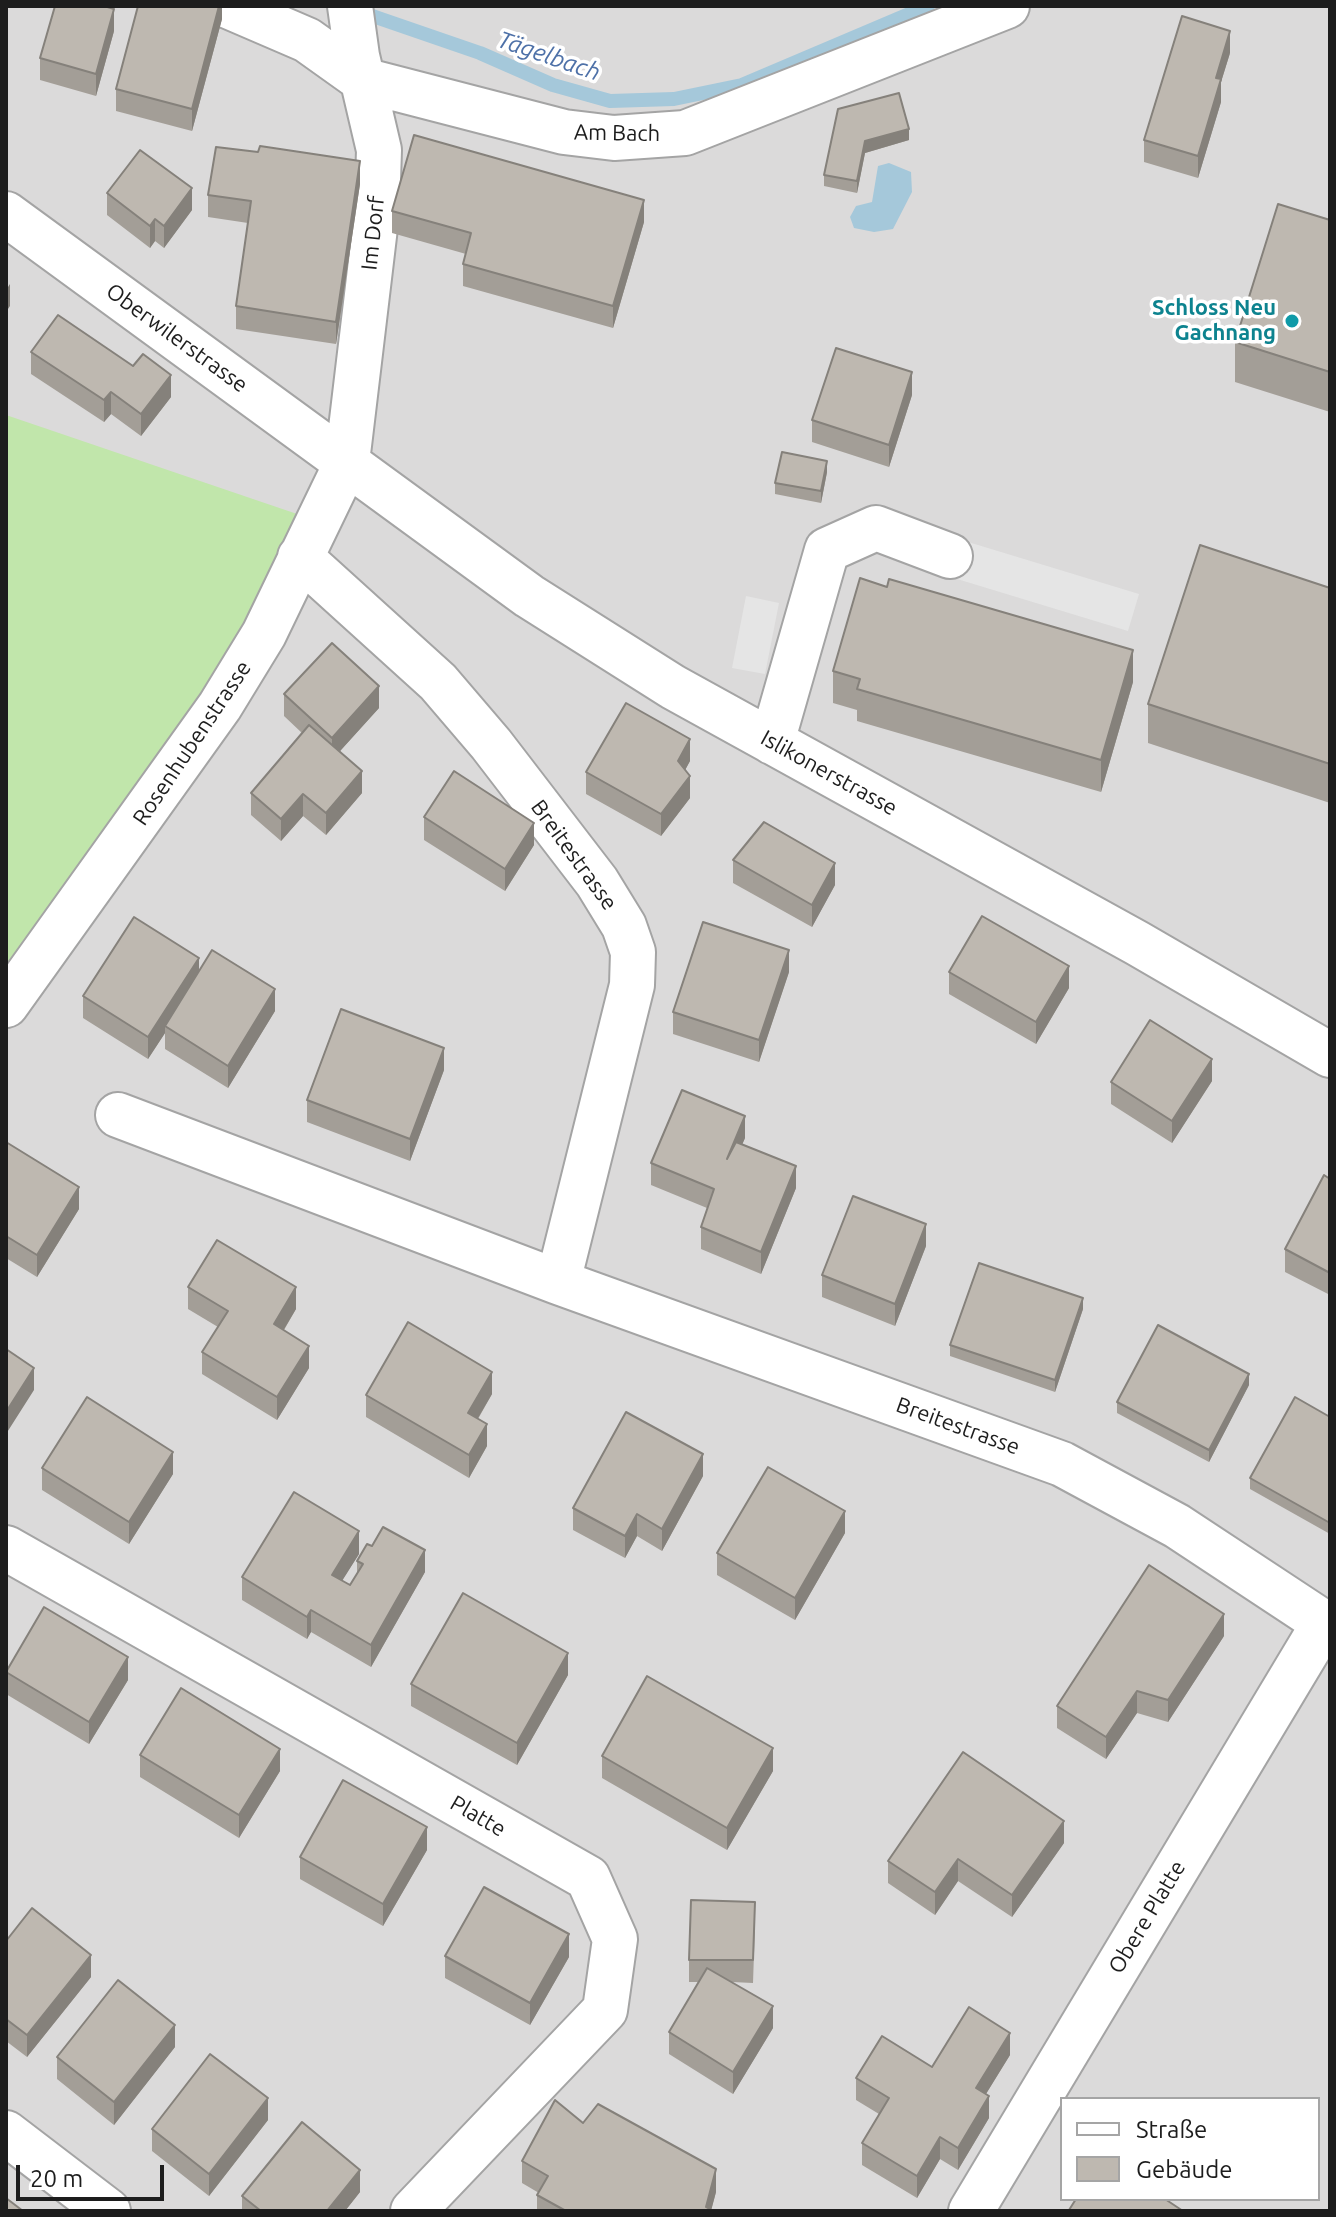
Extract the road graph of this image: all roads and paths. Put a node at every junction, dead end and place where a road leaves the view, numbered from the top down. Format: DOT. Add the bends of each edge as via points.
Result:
graph roads {
  1 [pos="228,6"];
  2 [pos="1007,6"];
  3 [pos="352,20"];
  4 [pos="363,80"];
  5 [pos="6,214"];
  6 [pos="347,462"];
  7 [pos="950,556"];
  8 [pos="300,557"];
  9 [pos="772,742"];
  10 [pos="6,1005"];
  11 [pos="1330,1055"];
  12 [pos="118,1115"];
  13 [pos="558,1282"];
  14 [pos="6,1548"];
  15 [pos="1327,1625"];
  16 [pos="6,2133"];
  17 [pos="108,2211"];
  18 [pos="413,2211"];
  19 [pos="971,2211"];
  1 -- 4 [label="street, Am Bach" via="307,40"];
  2 -- 4 [label="street, Am Bach" via="685,133 614,138 564,132"];
  3 -- 4 [label="street, Im Dorf"];
  4 -- 6 [label="street, Im Dorf" via="379,165"];
  5 -- 6 [label="street, Oberwilerstrasse"];
  6 -- 8 [label="street, Rosenhubenstrasse"];
  6 -- 9 [label="street, Islikonerstrasse" via="529,596"];
  7 -- 9 [label="street" via="876,528 827,550"];
  8 -- 10 [label="street, Rosenhubenstrasse" via="264,634 220,706"];
  8 -- 13 [label="street, Breitestrasse" via="438,682 578,856 624,926 633,952 632,985"];
  9 -- 11 [label="street, Islikonerstrasse"];
  12 -- 13 [label="street, Breitestrasse"];
  13 -- 15 [label="street, Breitestrasse" via="1062,1464 1177,1526"];
  14 -- 18 [label="street, Platte" via="588,1878 615,1939 605,2010"];
  15 -- 19 [label="street, Obere Platte"];
  16 -- 17 [label="street"];
}
